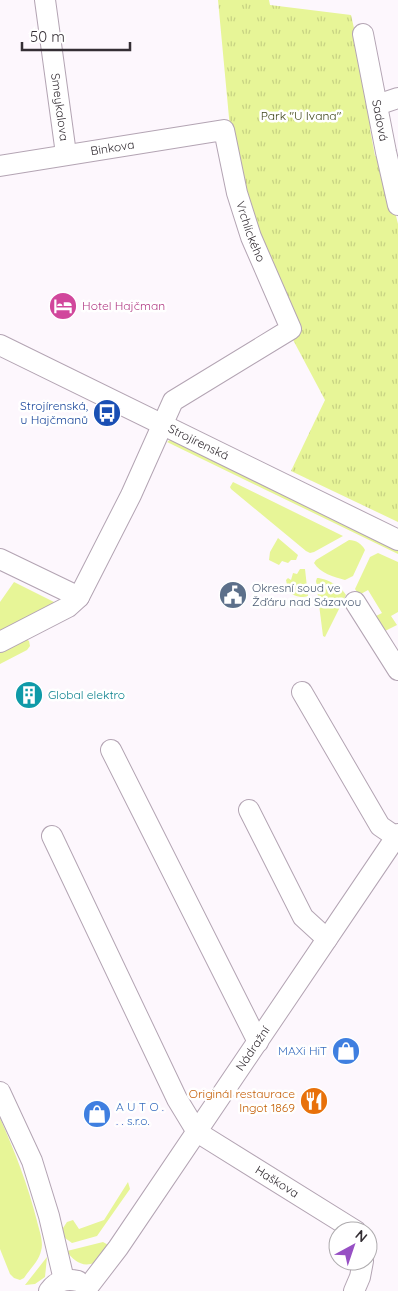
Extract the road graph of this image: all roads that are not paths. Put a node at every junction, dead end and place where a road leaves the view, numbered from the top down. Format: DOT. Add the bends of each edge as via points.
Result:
graph roads {
  1 [pos="45,0"];
  2 [pos="363,34"];
  3 [pos="398,98"];
  4 [pos="377,105"];
  5 [pos="224,130"];
  6 [pos="66,154"];
  7 [pos="0,166"];
  8 [pos="398,205"];
  9 [pos="0,345"];
  10 [pos="163,425"];
  11 [pos="398,540"];
  12 [pos="0,559"];
  13 [pos="79,597"];
  14 [pos="355,602"];
  15 [pos="0,642"];
  16 [pos="398,670"];
  17 [pos="302,692"];
  18 [pos="111,750"];
  19 [pos="249,810"];
  20 [pos="52,836"];
  21 [pos="397,836"];
  22 [pos="327,939"];
  23 [pos="258,1042"];
  24 [pos="0,1092"];
  25 [pos="197,1132"];
  26 [pos="340,1221"];
  27 [pos="361,1271"];
  28 [pos="56,1285"];
  29 [pos="89,1289"];
  30 [pos="354,1291"];
  1 -- 6 [label="street, Smeykalova"];
  2 -- 4 [label="street, Sadová"];
  3 -- 4 [label="street"];
  4 -- 8 [label="street, Sadová"];
  5 -- 6 [label="street, Binkova"];
  5 -- 10 [label="street, Vrchlického" via="237,193 251,237 291,329 173,401"];
  6 -- 7 [label="street, Binkova"];
  9 -- 10 [label="street, Strojírenská"];
  10 -- 11 [label="street, Strojírenská"];
  10 -- 13 [label="street"];
  12 -- 13 [label="street"];
  13 -- 15 [label="street" via="68,607"];
  14 -- 16 [label="street"];
  17 -- 21 [label="street" via="380,826"];
  18 -- 23 [label="street"];
  19 -- 22 [label="street" via="303,917"];
  20 -- 25 [label="street" via="177,1099"];
  21 -- 22 [label="street, Nádražní"];
  22 -- 23 [label="street, Nádražní"];
  23 -- 25 [label="street, Nádražní"];
  24 -- 28 [label="street" via="32,1161 49,1216 55,1248"];
  25 -- 26 [label="street, Haškova"];
  25 -- 29 [label="street, Nádražní"];
  27 -- 30 [label="street"];
  28 -- 29 [label="street" via="77,1280"];
}
